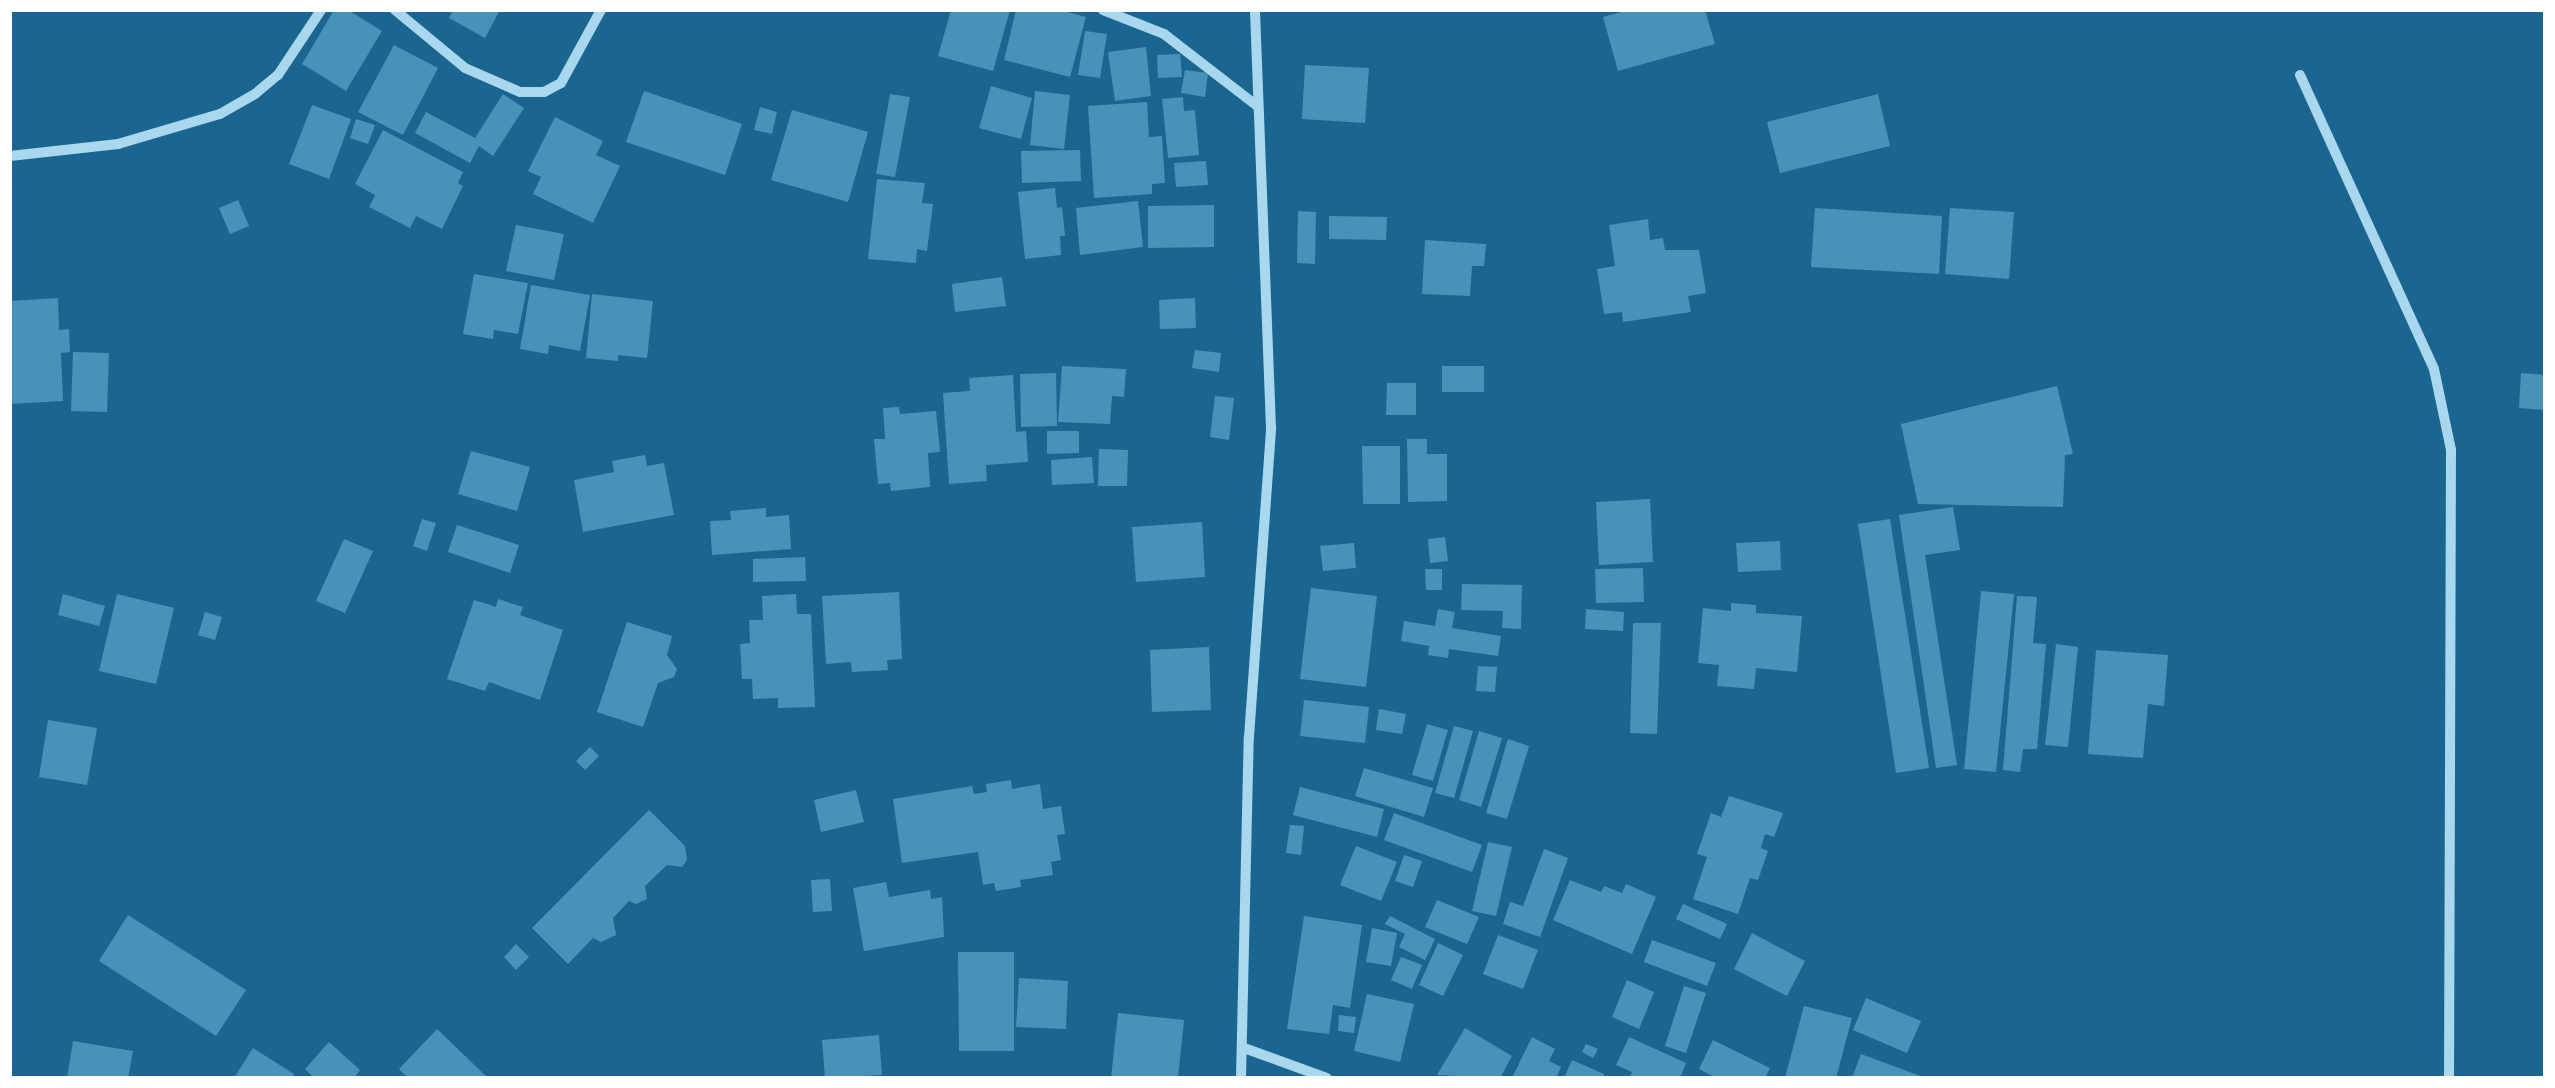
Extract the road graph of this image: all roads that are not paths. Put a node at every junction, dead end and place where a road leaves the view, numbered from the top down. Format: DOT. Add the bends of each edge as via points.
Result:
graph roads {
  1 [pos="321,10"];
  2 [pos="395,10"];
  3 [pos="601,10"];
  4 [pos="1102,10"];
  5 [pos="1255,10"];
  6 [pos="2300,75"];
  7 [pos="1257,106"];
  8 [pos="10,156"];
  9 [pos="1244,1048"];
  10 [pos="1241,1077"];
  11 [pos="1327,1077"];
  12 [pos="2449,1077"];
  1 -- 8 [label="street" via="278,75 220,114 118,144"];
  2 -- 3 [label="street" via="465,69 520,92 544,92 561,83"];
  4 -- 7 [label="street" via="1164,34"];
  5 -- 7 [label="street"];
  6 -- 12 [label="street" via="2433,369 2451,450"];
  7 -- 9 [label="street" via="1271,428 1249,737"];
  9 -- 10 [label="street"];
  9 -- 11 [label="street"];
}
